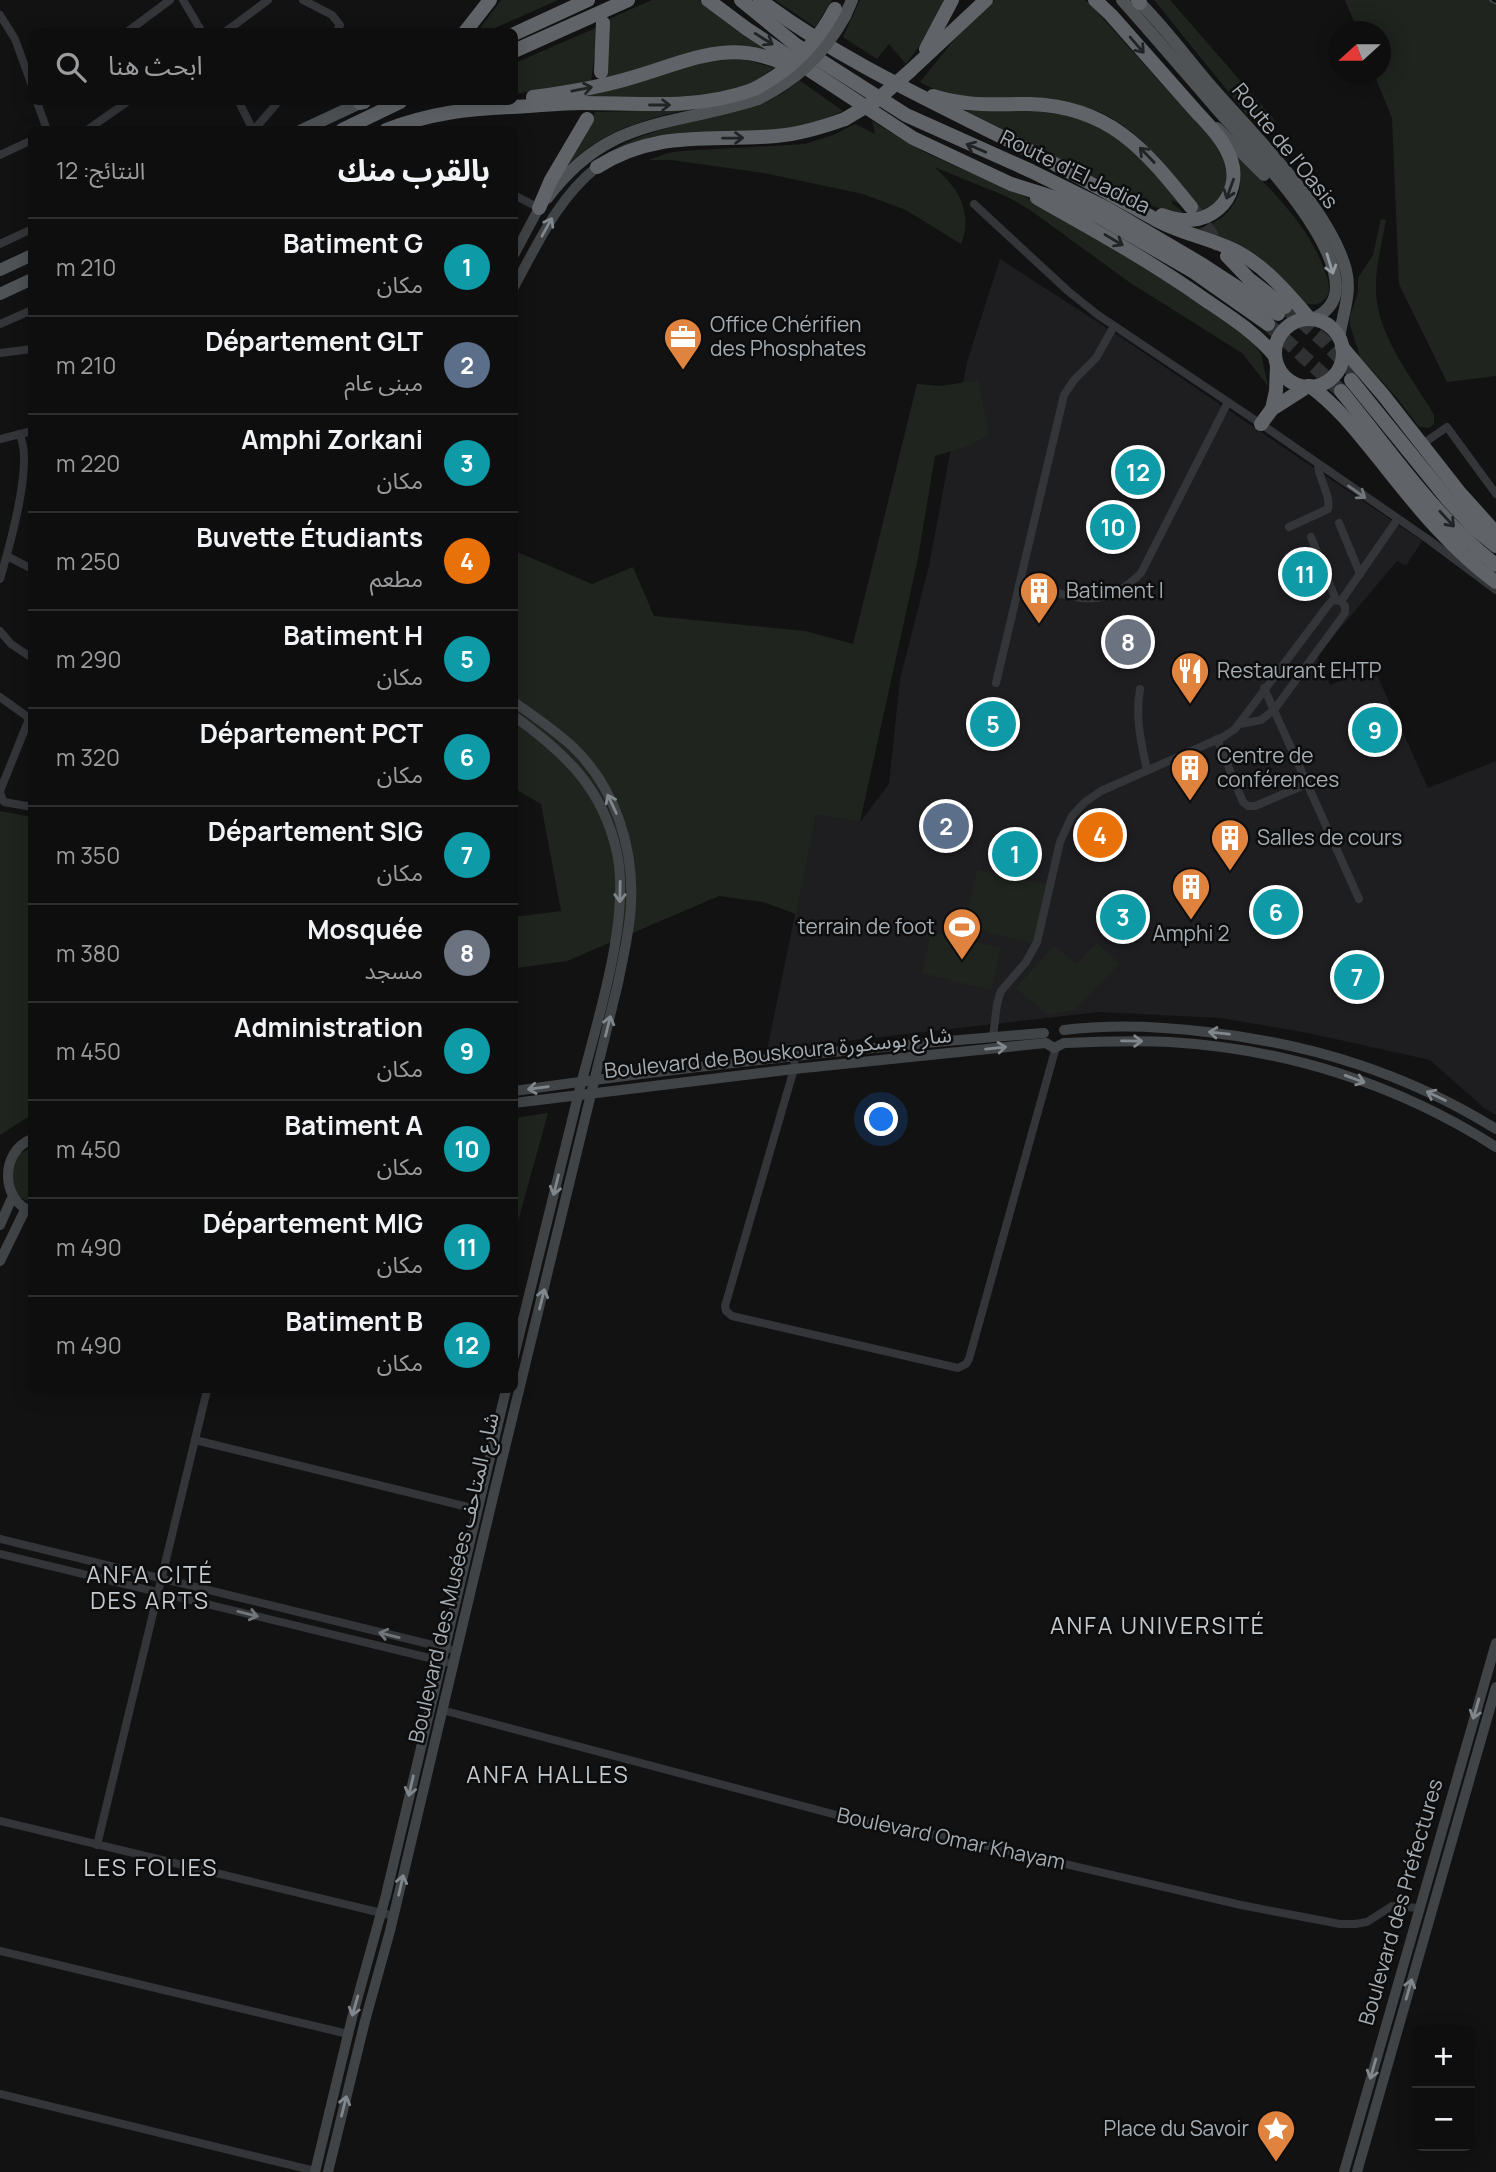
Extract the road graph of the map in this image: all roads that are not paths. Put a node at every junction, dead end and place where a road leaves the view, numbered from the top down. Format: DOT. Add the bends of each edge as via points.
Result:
graph roads {
  1 [pos="170,0"];
  2 [pos="183,0"];
  3 [pos="268,0"];
  4 [pos="303,0"];
  5 [pos="490,0"];
  6 [pos="588,0"];
  7 [pos="628,0"];
  8 [pos="708,0"];
  9 [pos="741,0"];
  10 [pos="760,0"];
  11 [pos="852,0"];
  12 [pos="952,0"];
  13 [pos="986,0"];
  14 [pos="1095,0"];
  15 [pos="1122,0"];
  16 [pos="1138,1"];
  17 [pos="840,8"];
  18 [pos="0,15"];
  19 [pos="603,23"];
  20 [pos="132,28"];
  21 [pos="200,28"];
  22 [pos="230,28"];
  23 [pos="338,28"];
  24 [pos="468,28"];
  25 [pos="518,32"];
  26 [pos="518,49"];
  27 [pos="914,67"];
  28 [pos="870,71"];
  29 [pos="601,72"];
  30 [pos="28,75"];
  31 [pos="847,85"];
  32 [pos="1180,91"];
  33 [pos="755,94"];
  34 [pos="518,99"];
  35 [pos="38,105"];
  36 [pos="123,105"];
  37 [pos="241,105"];
  38 [pos="275,105"];
  39 [pos="356,105"];
  40 [pos="394,105"];
  41 [pos="498,105"];
  42 [pos="494,106"];
  43 [pos="587,119"];
  44 [pos="46,126"];
  45 [pos="93,126"];
  46 [pos="252,126"];
  47 [pos="257,126"];
  48 [pos="311,126"];
  49 [pos="350,126"];
  50 [pos="399,126"];
  51 [pos="28,142"];
  52 [pos="0,155"];
  53 [pos="597,167"];
  54 [pos="1011,184"];
  55 [pos="518,197"];
  56 [pos="1126,202"];
  57 [pos="974,204"];
  58 [pos="1297,205"];
  59 [pos="1191,207"];
  60 [pos="540,208"];
  61 [pos="28,231"];
  62 [pos="0,244"];
  63 [pos="518,248"];
  64 [pos="1227,256"];
  65 [pos="28,257"];
  66 [pos="0,270"];
  67 [pos="518,280"];
  68 [pos="28,281"];
  69 [pos="0,294"];
  70 [pos="28,312"];
  71 [pos="1277,315"];
  72 [pos="1311,319"];
  73 [pos="0,324"];
  74 [pos="1114,326"];
  75 [pos="1341,343"];
  76 [pos="28,350"];
  77 [pos="0,353"];
  78 [pos="1276,360"];
  79 [pos="1309,386"];
  80 [pos="1228,402"];
  81 [pos="1272,409"];
  82 [pos="1261,424"];
  83 [pos="28,432"];
  84 [pos="19,434"];
  85 [pos="0,439"];
  86 [pos="1421,445"];
  87 [pos="1318,465"];
  88 [pos="1496,495"];
  89 [pos="1397,520"];
  90 [pos="1339,523"];
  91 [pos="1289,527"];
  92 [pos="1496,533"];
  93 [pos="1311,537"];
  94 [pos="1496,546"];
  95 [pos="6,556"];
  96 [pos="1496,565"];
  97 [pos="28,567"];
  98 [pos="1360,574"];
  99 [pos="0,579"];
  100 [pos="1496,582"];
  101 [pos="1019,585"];
  102 [pos="1496,590"];
  103 [pos="1339,601"];
  104 [pos="0,631"];
  105 [pos="28,655"];
  106 [pos="996,682"];
  107 [pos="1264,688"];
  108 [pos="1140,689"];
  109 [pos="0,697"];
  110 [pos="518,705"];
  111 [pos="1274,709"];
  112 [pos="28,718"];
  113 [pos="518,719"];
  114 [pos="1240,724"];
  115 [pos="28,725"];
  116 [pos="1217,739"];
  117 [pos="1147,770"];
  118 [pos="1307,783"];
  119 [pos="0,792"];
  120 [pos="28,806"];
  121 [pos="1359,899"];
  122 [pos="1063,1030"];
  123 [pos="993,1037"];
  124 [pos="1053,1041"];
  125 [pos="795,1056"];
  126 [pos="794,1069"];
  127 [pos="595,1080"];
  128 [pos="582,1082"];
  129 [pos="518,1090"];
  130 [pos="592,1093"];
  131 [pos="578,1094"];
  132 [pos="518,1102"];
  133 [pos="1496,1129"];
  134 [pos="28,1141"];
  135 [pos="1496,1147"];
  136 [pos="3,1160"];
  137 [pos="2,1186"];
  138 [pos="11,1200"];
  139 [pos="28,1211"];
  140 [pos="0,1226"];
  141 [pos="0,1261"];
  142 [pos="518,1329"];
  143 [pos="518,1333"];
  144 [pos="533,1337"];
  145 [pos="206,1393"];
  146 [pos="505,1393"];
  147 [pos="195,1440"];
  148 [pos="476,1509"];
  149 [pos="0,1539"];
  150 [pos="0,1554"];
  151 [pos="161,1579"];
  152 [pos="158,1592"];
  153 [pos="1496,1643"];
  154 [pos="443,1648"];
  155 [pos="456,1651"];
  156 [pos="440,1660"];
  157 [pos="453,1664"];
  158 [pos="1496,1687"];
  159 [pos="442,1710"];
  160 [pos="0,1821"];
  161 [pos="97,1845"];
  162 [pos="1418,1912"];
  163 [pos="381,1913"];
  164 [pos="394,1916"];
  165 [pos="1429,1919"];
  166 [pos="0,1951"];
  167 [pos="348,2034"];
  168 [pos="0,2094"];
  169 [pos="315,2171"];
  170 [pos="328,2172"];
  171 [pos="1344,2172"];
  172 [pos="1357,2172"];
  1 -- 20 [label="street"];
  2 -- 21 [label="street"];
  3 -- 22 [label="street"];
  4 -- 23 [label="street" via="337,18"];
  5 -- 24 [label="highway"];
  6 -- 25 [label="highway"];
  7 -- 26 [label="highway"];
  8 -- 31 [label="highway, one-way" via="747,29"];
  9 -- 31 [label="highway"];
  10 -- 28 [label="highway"];
  11 -- 17 [label="main road"];
  12 -- 27 [label="highway"];
  13 -- 27 [label="highway"];
  14 -- 32 [label="highway, one-way"];
  15 -- 58 [label="main road, Route de l'Oasis"];
  16 -- 75 [label="main road, Route de l'Oasis" via="1293,182 1333,239 1348,285"];
  17 -- 33 [label="highway, bridge" via="806,52"];
  18 -- 30 [label="street"];
  19 -- 29 [label="highway"];
  53 -- 27 [label="highway, one-way, bridge" via="626,151 664,140 779,136 812,130 845,119 877,100"];
  28 -- 56 [label="highway"];
  59 -- 28 [label="highway, one-way" via="1146,153 1096,117 1045,105 962,103"];
  34 -- 31 [label="highway, one-way" via="607,84 724,52 772,59"];
  31 -- 54 [label="highway, Route d'El Jadida" via="914,138"];
  71 -- 31 [label="highway, Route d'El Jadida, one-way" via="1108,209"];
  32 -- 56 [label="highway, one-way" via="1228,153 1234,177 1229,194 1212,214 1194,220 1166,217"];
  32 -- 58 [label="main road"];
  42 -- 33 [label="highway, one-way" via="692,104"];
  33 -- 60 [label="main road" via="611,139 580,160"];
  35 -- 44 [label="street"];
  36 -- 45 [label="street"];
  37 -- 46 [label="street"];
  38 -- 47 [label="street"];
  39 -- 48 [label="main road"];
  40 -- 49 [label="highway"];
  41 -- 42 [label="highway"];
  42 -- 50 [label="highway" via="439,114"];
  43 -- 60 [label="highway"];
  51 -- 52 [label="street"];
  67 -- 53 [label="street, one-way" via="555,212"];
  54 -- 71 [label="highway, Route d'El Jadida" via="1062,200"];
  54 -- 78 [label="highway, one-way" via="1156,266 1243,326"];
  55 -- 60 [label="street"];
  56 -- 72 [label="highway" via="1169,226 1229,247 1253,261"];
  57 -- 74 [label="street" via="1068,291"];
  58 -- 72 [label="main road, Route de l'Oasis, one-way" via="1322,242 1336,285 1330,306"];
  60 -- 63 [label="street"];
  61 -- 62 [label="street"];
  64 -- 71 [label="highway"];
  65 -- 66 [label="main road"];
  68 -- 69 [label="main road"];
  70 -- 73 [label="street"];
  72 -- 75 [label="highway" via="1325,323"];
  72 -- 78 [label="highway" via="1284,330 1277,342"];
  74 -- 80 [label="street"];
  74 -- 101 [label="street" via="1096,358 1064,395"];
  75 -- 79 [label="highway" via="1341,362 1335,374 1324,383"];
  75 -- 86 [label="highway"];
  76 -- 77 [label="street"];
  78 -- 79 [label="highway" via="1286,378"];
  78 -- 81 [label="highway"];
  79 -- 81 [label="highway"];
  79 -- 100 [label="highway" via="1346,418 1459,552"];
  80 -- 82 [label="street"];
  80 -- 101 [label="street" via="1141,573 1129,585 1094,599"];
  81 -- 82 [label="highway"];
  82 -- 87 [label="street"];
  83 -- 84 [label="street"];
  84 -- 85 [label="street"];
  84 -- 95 [label="street" via="24,471"];
  86 -- 88 [label="street" via="1447,427"];
  86 -- 92 [label="highway"];
  87 -- 89 [label="street, one-way"];
  87 -- 91 [label="street" via="1328,509"];
  89 -- 98 [label="street"];
  89 -- 102 [label="street"];
  90 -- 98 [label="street"];
  93 -- 103 [label="street"];
  94 -- 96 [label="highway, one-way" via="1433,480 1396,421 1349,382 1438,510"];
  95 -- 97 [label="street"];
  95 -- 99 [label="street"];
  98 -- 103 [label="street"];
  101 -- 106 [label="street"];
  103 -- 107 [label="street" via="1329,604"];
  103 -- 111 [label="street" via="1345,613"];
  104 -- 105 [label="street"];
  107 -- 111 [label="street"];
  107 -- 114 [label="street"];
  108 -- 117 [label="street" via="1138,721"];
  109 -- 112 [label="street"];
  127 -- 110 [label="street, Boulevard des Musées شارع المتاحف, one-way" via="631,907 628,849 616,812 593,771 575,749"];
  111 -- 114 [label="street" via="1261,720"];
  111 -- 118 [label="street"];
  113 -- 128 [label="street, one-way" via="548,740 585,779 617,853 620,907"];
  114 -- 116 [label="street"];
  115 -- 119 [label="street"];
  116 -- 117 [label="street"];
  116 -- 118 [label="street" via="1248,806"];
  117 -- 123 [label="street" via="1093,796 1067,824 1037,942 999,997"];
  118 -- 121 [label="street"];
  119 -- 120 [label="street" via="4,802"];
  122 -- 124 [label="street" via="1065,1037"];
  122 -- 124 [label="street" via="1051,1026"];
  133 -- 122 [label="street, one-way" via="1387,1074 1286,1043 1175,1028"];
  123 -- 124 [label="street, Boulevard de Bouskoura شارع بوسكورة"];
  123 -- 125 [label="street, Boulevard de Bouskoura شارع بوسكورة"];
  126 -- 124 [label="street, Boulevard de Bouskoura شارع بوسكورة, one-way"];
  124 -- 126 [label="street" via="969,1359 958,1368 726,1311"];
  124 -- 135 [label="street, Boulevard de Bouskoura شارع بوسكورة, one-way" via="1172,1042 1310,1064 1418,1104"];
  125 -- 126 [label="street"];
  125 -- 127 [label="street, Boulevard de Bouskoura شارع بوسكورة"];
  126 -- 130 [label="street, Boulevard de Bouskoura شارع بوسكورة"];
  127 -- 128 [label="street, Boulevard de Bouskoura شارع بوسكورة"];
  127 -- 130 [label="street, Boulevard des Musées شارع المتاحف"];
  128 -- 129 [label="street, Boulevard de Bouskoura شارع بوسكورة, one-way"];
  128 -- 131 [label="street"];
  130 -- 131 [label="street, Boulevard de Bouskoura شارع بوسكورة"];
  144 -- 130 [label="street, Boulevard des Musées شارع المتاحف, one-way"];
  131 -- 132 [label="street, Boulevard de Bouskoura شارع بوسكورة"];
  131 -- 142 [label="street, one-way"];
  134 -- 136 [label="street"];
  136 -- 137 [label="street"];
  137 -- 138 [label="street"];
  138 -- 139 [label="street"];
  138 -- 140 [label="street"];
  139 -- 141 [label="street"];
  143 -- 144 [label="street"];
  144 -- 155 [label="street, Boulevard des Musées شارع المتاحف"];
  145 -- 147 [label="street"];
  146 -- 148 [label="street, Boulevard des Musées شارع المتاحف"];
  147 -- 148 [label="street"];
  147 -- 151 [label="street"];
  148 -- 154 [label="street, Boulevard des Musées شارع المتاحف"];
  149 -- 151 [label="street"];
  150 -- 152 [label="street"];
  151 -- 152 [label="street"];
  154 -- 151 [label="street, one-way"];
  152 -- 156 [label="street, one-way"];
  152 -- 161 [label="street"];
  153 -- 162 [label="street, Boulevard des Préfectures, one-way"];
  154 -- 155 [label="street"];
  154 -- 156 [label="street, Boulevard des Musées شارع المتاحف"];
  155 -- 157 [label="street, Boulevard des Musées شارع المتاحف"];
  156 -- 157 [label="street"];
  156 -- 163 [label="street, Boulevard des Musées شارع المتاحف, one-way"];
  157 -- 159 [label="street, Boulevard des Musées شارع المتاحف"];
  158 -- 165 [label="street, Boulevard des Préfectures"];
  159 -- 162 [label="street, Boulevard Omar Khayam" via="904,1833 964,1840 1250,1908 1348,1924 1367,1922 1392,1906"];
  164 -- 159 [label="street, Boulevard des Musées شارع المتاحف, one-way"];
  160 -- 161 [label="street"];
  161 -- 163 [label="street"];
  162 -- 165 [label="street"];
  162 -- 171 [label="street, Boulevard des Préfectures, one-way"];
  163 -- 164 [label="street"];
  163 -- 167 [label="street, Boulevard des Musées شارع المتاحف, one-way"];
  170 -- 164 [label="street, Boulevard des Musées شارع المتاحف, one-way"];
  172 -- 165 [label="street, Boulevard des Préfectures, one-way"];
  166 -- 167 [label="street"];
  167 -- 169 [label="street, Boulevard des Musées شارع المتاحف"];
  168 -- 169 [label="street"];
}
